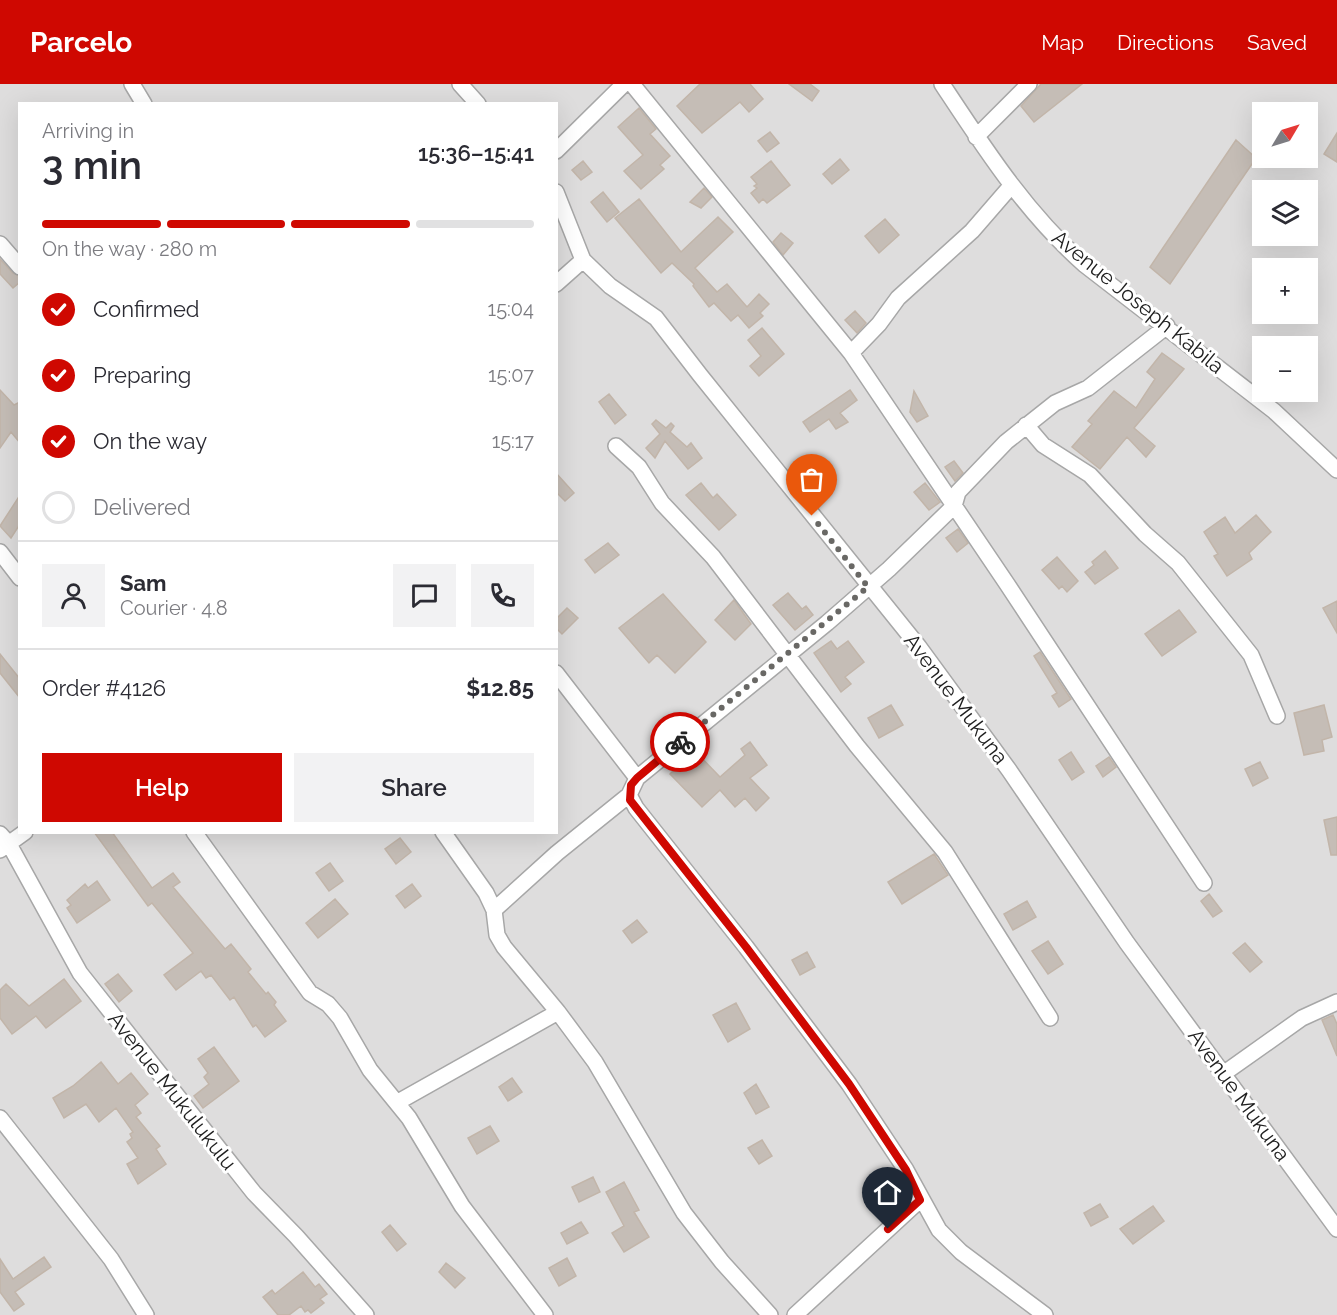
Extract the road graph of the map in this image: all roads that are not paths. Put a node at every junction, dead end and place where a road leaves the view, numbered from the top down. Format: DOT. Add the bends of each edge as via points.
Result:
graph roads {
  1 [pos="132,84"];
  2 [pos="460,84"];
  3 [pos="624,84"];
  4 [pos="632,84"];
  5 [pos="942,84"];
  6 [pos="1029,84"];
  7 [pos="143,102"];
  8 [pos="476,102"];
  9 [pos="976,136"];
  10 [pos="558,149"];
  11 [pos="1011,186"];
  12 [pos="558,197"];
  13 [pos="0,244"];
  14 [pos="583,260"];
  15 [pos="18,265"];
  16 [pos="558,282"];
  17 [pos="1167,326"];
  18 [pos="851,353"];
  19 [pos="1026,425"];
  20 [pos="616,446"];
  21 [pos="1337,470"];
  22 [pos="954,506"];
  23 [pos="0,552"];
  24 [pos="18,575"];
  25 [pos="868,587"];
  26 [pos="788,655"];
  27 [pos="558,676"];
  28 [pos="1277,716"];
  29 [pos="637,778"];
  30 [pos="629,795"];
  31 [pos="21,834"];
  32 [pos="195,834"];
  33 [pos="444,834"];
  34 [pos="3,843"];
  35 [pos="1204,883"];
  36 [pos="494,910"];
  37 [pos="1337,1002"];
  38 [pos="558,1012"];
  39 [pos="1050,1018"];
  40 [pos="1223,1074"];
  41 [pos="398,1102"];
  42 [pos="0,1118"];
  43 [pos="920,1200"];
  44 [pos="1337,1229"];
  45 [pos="146,1315"];
  46 [pos="366,1315"];
  47 [pos="544,1315"];
  48 [pos="771,1315"];
  49 [pos="795,1315"];
  50 [pos="1045,1315"];
  1 -- 7 [label="street"];
  2 -- 8 [label="street"];
  3 -- 10 [label="street"];
  4 -- 18 [label="street"];
  5 -- 9 [label="street, Avenue Joseph Kabila"];
  6 -- 9 [label="street"];
  9 -- 11 [label="street, Avenue Joseph Kabila"];
  11 -- 17 [label="street, Avenue Joseph Kabila" via="1056,240"];
  11 -- 18 [label="street" via="972,231 898,298"];
  12 -- 14 [label="street, Avenue Mukuna"];
  13 -- 15 [label="street"];
  14 -- 16 [label="street"];
  14 -- 25 [label="street, Avenue Mukuna" via="669,332"];
  17 -- 19 [label="street" via="1088,388 1055,403"];
  17 -- 21 [label="street, Avenue Joseph Kabila" via="1274,411"];
  18 -- 22 [label="street"];
  19 -- 22 [label="street" via="958,492"];
  19 -- 28 [label="street" via="1043,445 1090,475 1178,563 1251,655"];
  20 -- 26 [label="street" via="639,467 662,503 719,564"];
  22 -- 25 [label="street"];
  22 -- 35 [label="street"];
  23 -- 24 [label="street"];
  25 -- 26 [label="street"];
  25 -- 40 [label="street, Avenue Mukuna" via="967,712"];
  26 -- 29 [label="street"];
  26 -- 39 [label="street" via="890,788 945,852"];
  27 -- 29 [label="street"];
  29 -- 30 [label="street"];
  30 -- 36 [label="street"];
  30 -- 43 [label="street" via="849,1084 906,1170"];
  31 -- 34 [label="street"];
  32 -- 41 [label="street" via="310,993 328,1004 340,1018 370,1070"];
  33 -- 36 [label="street"];
  34 -- 46 [label="street, Avenue Mukulukulu" via="80,973 254,1194"];
  36 -- 38 [label="street" via="497,935 504,947"];
  37 -- 40 [label="street" via="1302,1018"];
  38 -- 41 [label="street"];
  38 -- 48 [label="street" via="595,1062 694,1228"];
  40 -- 44 [label="street, Avenue Mukuna"];
  41 -- 47 [label="street" via="462,1206"];
  42 -- 45 [label="street" via="111,1259"];
  43 -- 49 [label="street"];
  43 -- 50 [label="street" via="953,1244"];
}
